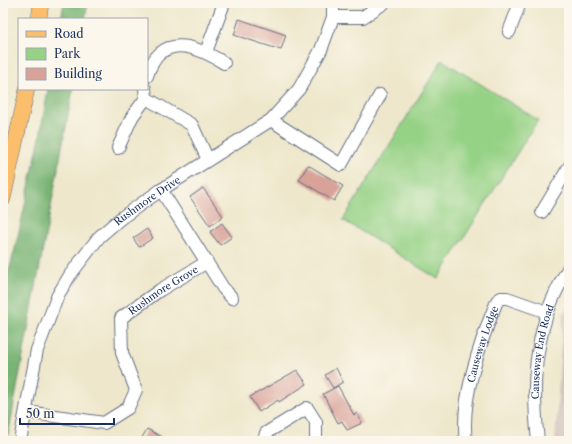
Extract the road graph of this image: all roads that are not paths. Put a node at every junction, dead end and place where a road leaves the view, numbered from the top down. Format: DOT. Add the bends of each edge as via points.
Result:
graph roads {
  1 [pos="41,3"];
  2 [pos="224,3"];
  3 [pos="333,3"];
  4 [pos="384,3"];
  5 [pos="520,3"];
  6 [pos="333,17"];
  7 [pos="39,18"];
  8 [pos="509,32"];
  9 [pos="206,52"];
  10 [pos="224,63"];
  11 [pos="148,73"];
  12 [pos="26,90"];
  13 [pos="146,94"];
  14 [pos="380,95"];
  15 [pos="271,120"];
  16 [pos="118,148"];
  17 [pos="208,160"];
  18 [pos="569,167"];
  19 [pos="6,174"];
  20 [pos="161,190"];
  21 [pos="3,199"];
  22 [pos="542,212"];
  23 [pos="207,262"];
  24 [pos="569,266"];
  25 [pos="232,298"];
  26 [pos="547,312"];
  27 [pos="26,412"];
  28 [pos="20,441"];
  29 [pos="264,441"];
  30 [pos="316,441"];
  31 [pos="466,441"];
  32 [pos="538,441"];
  1 -- 7 [label="main road"];
  2 -- 9 [label="street"];
  3 -- 6 [label="street, Rushmore Drive"];
  4 -- 6 [label="street" via="363,17"];
  5 -- 8 [label="street"];
  6 -- 15 [label="street, Rushmore Drive" via="322,50 300,89"];
  9 -- 10 [label="street"];
  9 -- 11 [label="street" via="179,45 162,50 151,63"];
  12 -- 19 [label="main road"];
  13 -- 16 [label="street"];
  13 -- 17 [label="street" via="192,125"];
  14 -- 15 [label="street" via="341,165"];
  15 -- 17 [label="street, Rushmore Drive"];
  17 -- 20 [label="street, Rushmore Drive"];
  18 -- 22 [label="street"];
  19 -- 21 [label="main road"];
  20 -- 23 [label="street, Rushmore Grove"];
  20 -- 27 [label="street, Rushmore Drive" via="99,237 64,283 37,350"];
  23 -- 25 [label="street, Rushmore Grove"];
  23 -- 27 [label="street, Rushmore Grove" via="160,290 121,318 122,353 136,390 128,408 104,423"];
  24 -- 26 [label="street, Causeway End Road"];
  26 -- 31 [label="street, Causeway Lodge" via="507,298 497,301 477,353 466,408"];
  26 -- 32 [label="street, Causeway End Road" via="538,348 534,381"];
  27 -- 28 [label="street, Rushmore Drive"];
  29 -- 30 [label="street" via="266,433 308,408 316,422"];
}
